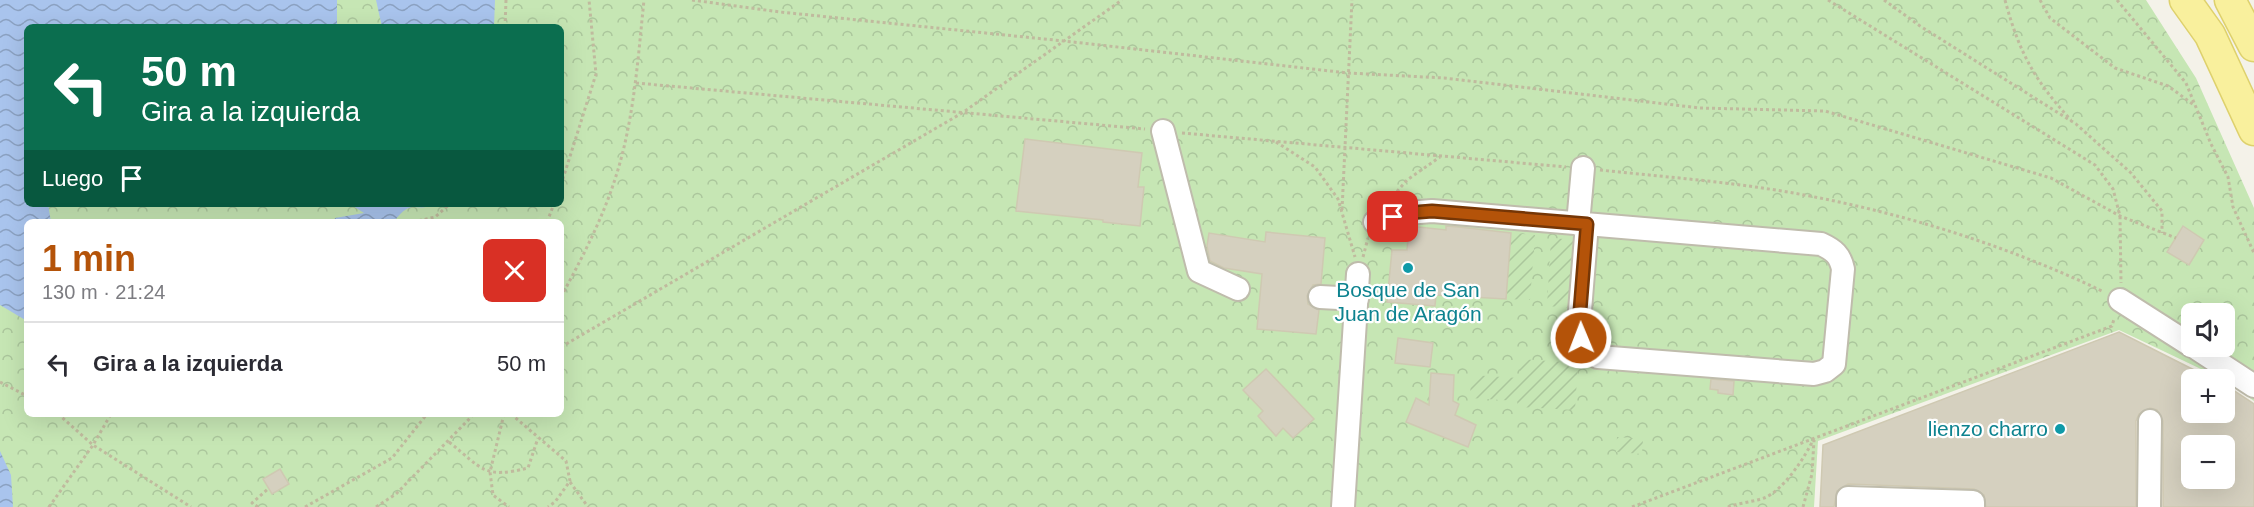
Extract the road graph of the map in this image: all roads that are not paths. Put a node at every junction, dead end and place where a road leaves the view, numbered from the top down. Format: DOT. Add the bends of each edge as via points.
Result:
graph roads {
  1 [pos="2185,0"];
  2 [pos="2230,0"];
  3 [pos="2254,46"];
  4 [pos="2254,130"];
  5 [pos="1163,131"];
  6 [pos="1583,168"];
  7 [pos="1375,222"];
  8 [pos="1583,224"];
  9 [pos="1358,274"];
  10 [pos="1238,289"];
  11 [pos="1320,297"];
  12 [pos="1357,298"];
  13 [pos="2120,300"];
  14 [pos="2181,339"];
  15 [pos="2209,357"];
  16 [pos="2254,386"];
  17 [pos="2150,421"];
  18 [pos="1343,507"];
  19 [pos="1848,507"];
  20 [pos="1972,507"];
  21 [pos="2149,507"];
  1 -- 4 [label="main road" via="2210,35"];
  2 -- 3 [label="main road"];
  5 -- 10 [label="street" via="1199,271"];
  6 -- 8 [label="street"];
  7 -- 8 [label="street" via="1432,211"];
  8 -- 8 [label="street" via="1821,244 1834,250 1843,269 1834,364 1814,374 1598,357 1587,350 1579,323"];
  9 -- 12 [label="street"];
  11 -- 12 [label="street"];
  12 -- 18 [label="street"];
  13 -- 14 [label="street"];
  15 -- 16 [label="street"];
  17 -- 21 [label="street"];
  19 -- 20 [label="street" via="1848,498 1973,502"];
}
